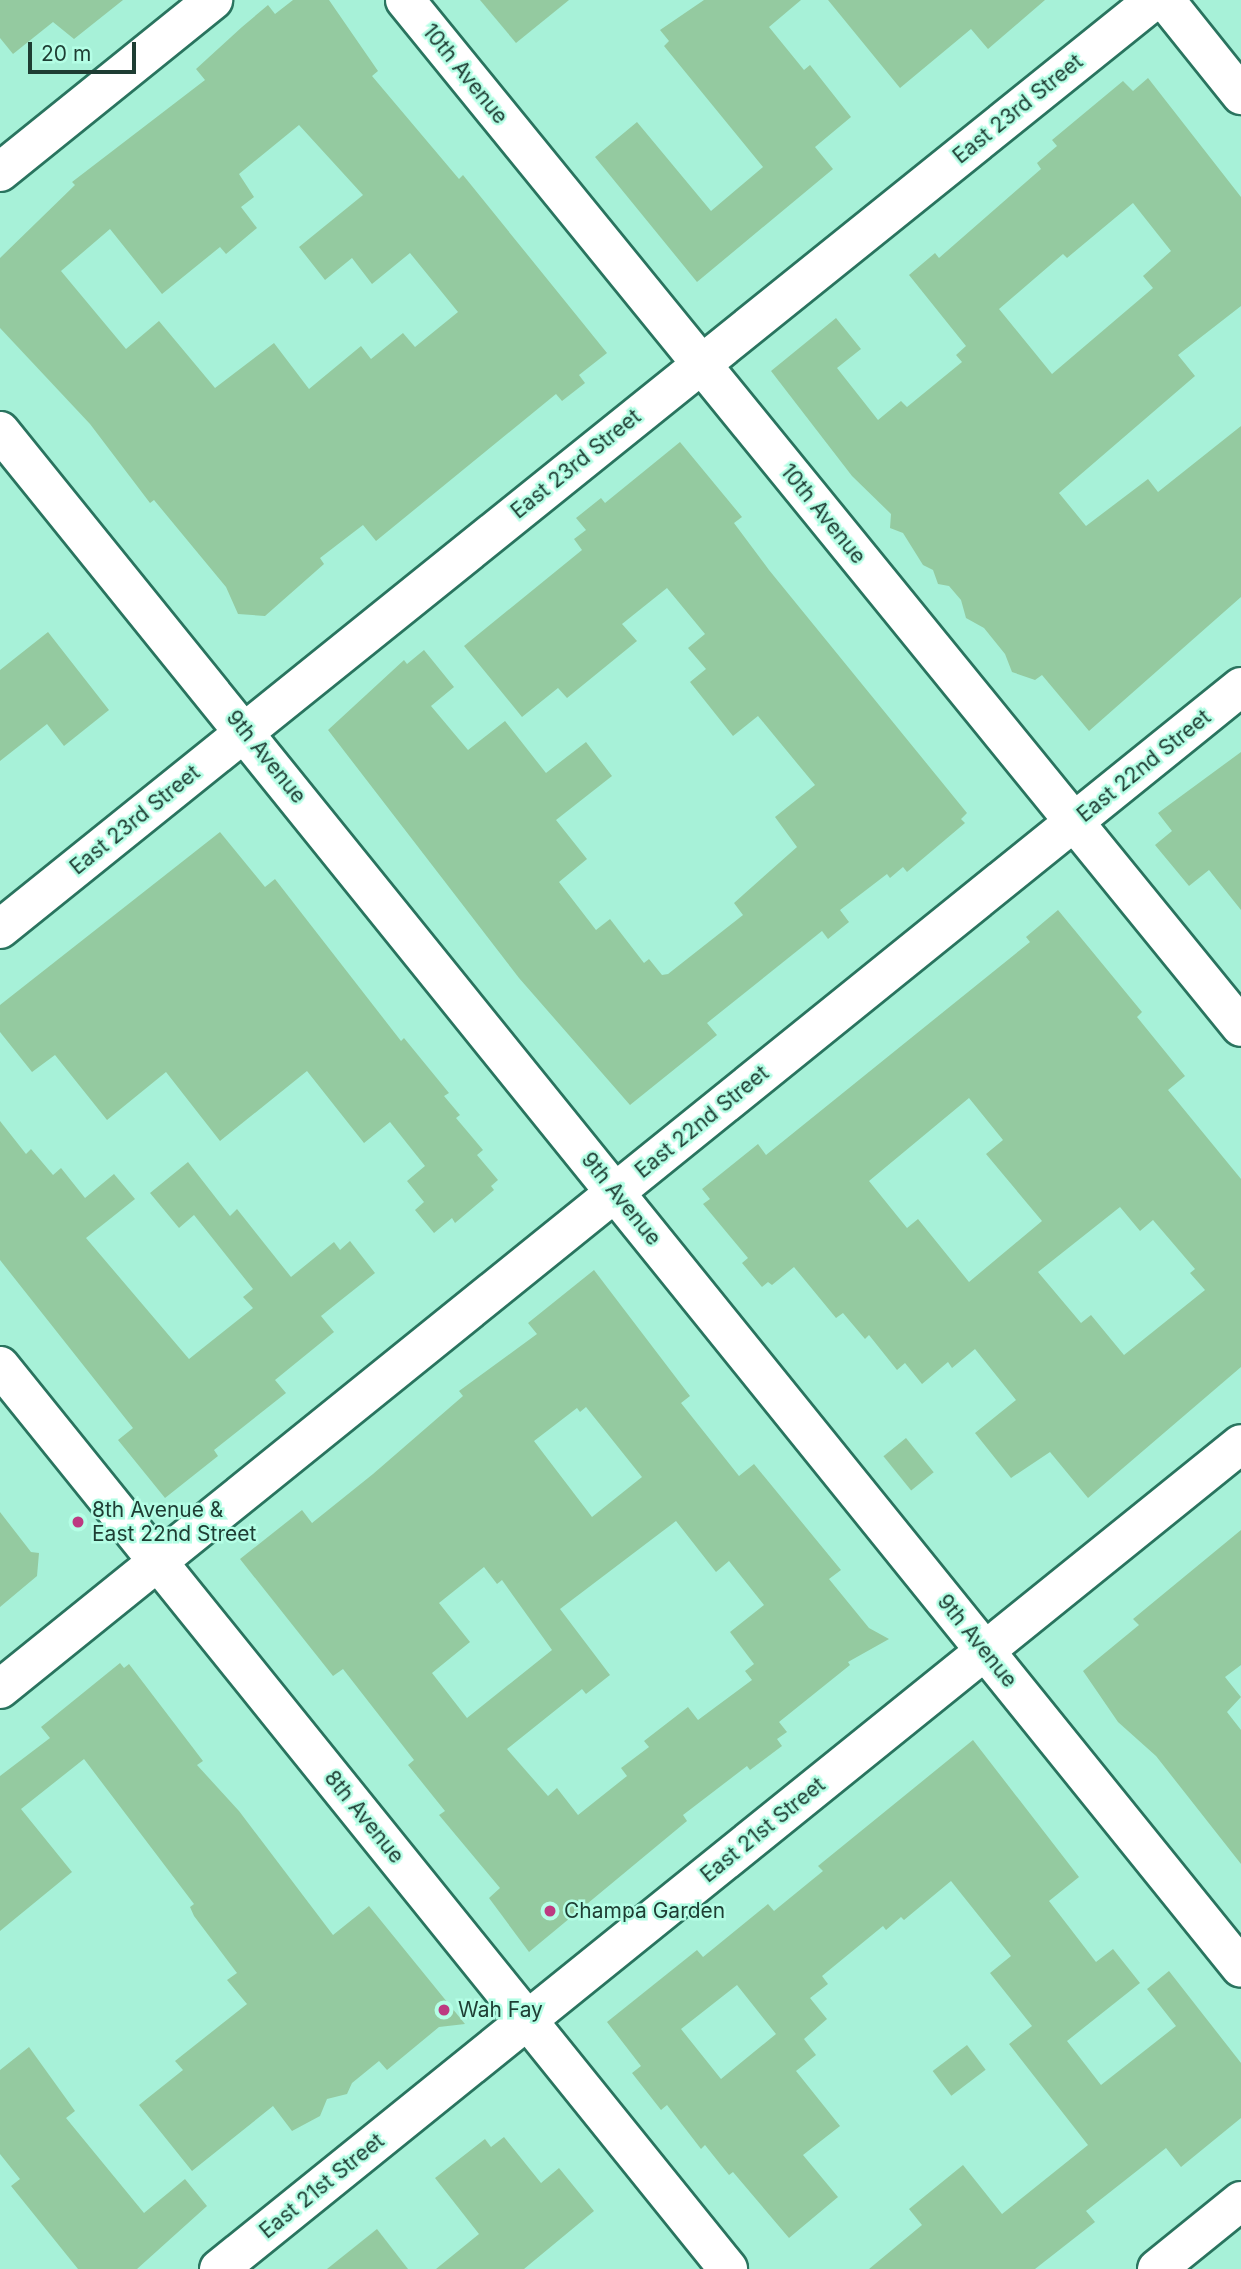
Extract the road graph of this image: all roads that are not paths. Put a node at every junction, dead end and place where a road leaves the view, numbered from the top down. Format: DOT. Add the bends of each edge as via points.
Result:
graph roads {
  1 [pos="213,0"];
  2 [pos="405,0"];
  3 [pos="1154,0"];
  4 [pos="1165,0"];
  5 [pos="1241,95"];
  6 [pos="0,172"];
  7 [pos="700,364"];
  8 [pos="0,430"];
  9 [pos="1241,687"];
  10 [pos="245,732"];
  11 [pos="1076,821"];
  12 [pos="0,929"];
  13 [pos="1241,1027"];
  14 [pos="616,1192"];
  15 [pos="0,1366"];
  16 [pos="1241,1444"];
  17 [pos="158,1561"];
  18 [pos="985,1651"];
  19 [pos="0,1689"];
  20 [pos="1241,1968"];
  21 [pos="528,2020"];
  22 [pos="1241,2202"];
  23 [pos="219,2269"];
  24 [pos="728,2269"];
  25 [pos="1157,2269"];
  1 -- 6 [label="street"];
  2 -- 7 [label="street, 10th Avenue"];
  3 -- 7 [label="street, East 23rd Street"];
  4 -- 5 [label="street"];
  7 -- 10 [label="street, East 23rd Street"];
  7 -- 11 [label="street, 10th Avenue"];
  8 -- 10 [label="street, 9th Avenue"];
  9 -- 11 [label="street, East 22nd Street"];
  10 -- 12 [label="street, East 23rd Street"];
  10 -- 14 [label="street, 9th Avenue"];
  11 -- 13 [label="street, 10th Avenue"];
  11 -- 14 [label="street, East 22nd Street"];
  14 -- 17 [label="street, East 22nd Street"];
  14 -- 18 [label="street, 9th Avenue"];
  15 -- 17 [label="street, 8th Avenue"];
  16 -- 18 [label="street, East 21st Street"];
  17 -- 19 [label="street, East 22nd Street"];
  17 -- 21 [label="street, 8th Avenue"];
  18 -- 20 [label="street, 9th Avenue"];
  18 -- 21 [label="street, East 21st Street"];
  21 -- 23 [label="street, East 21st Street"];
  21 -- 24 [label="street, 8th Avenue"];
  22 -- 25 [label="street"];
}
